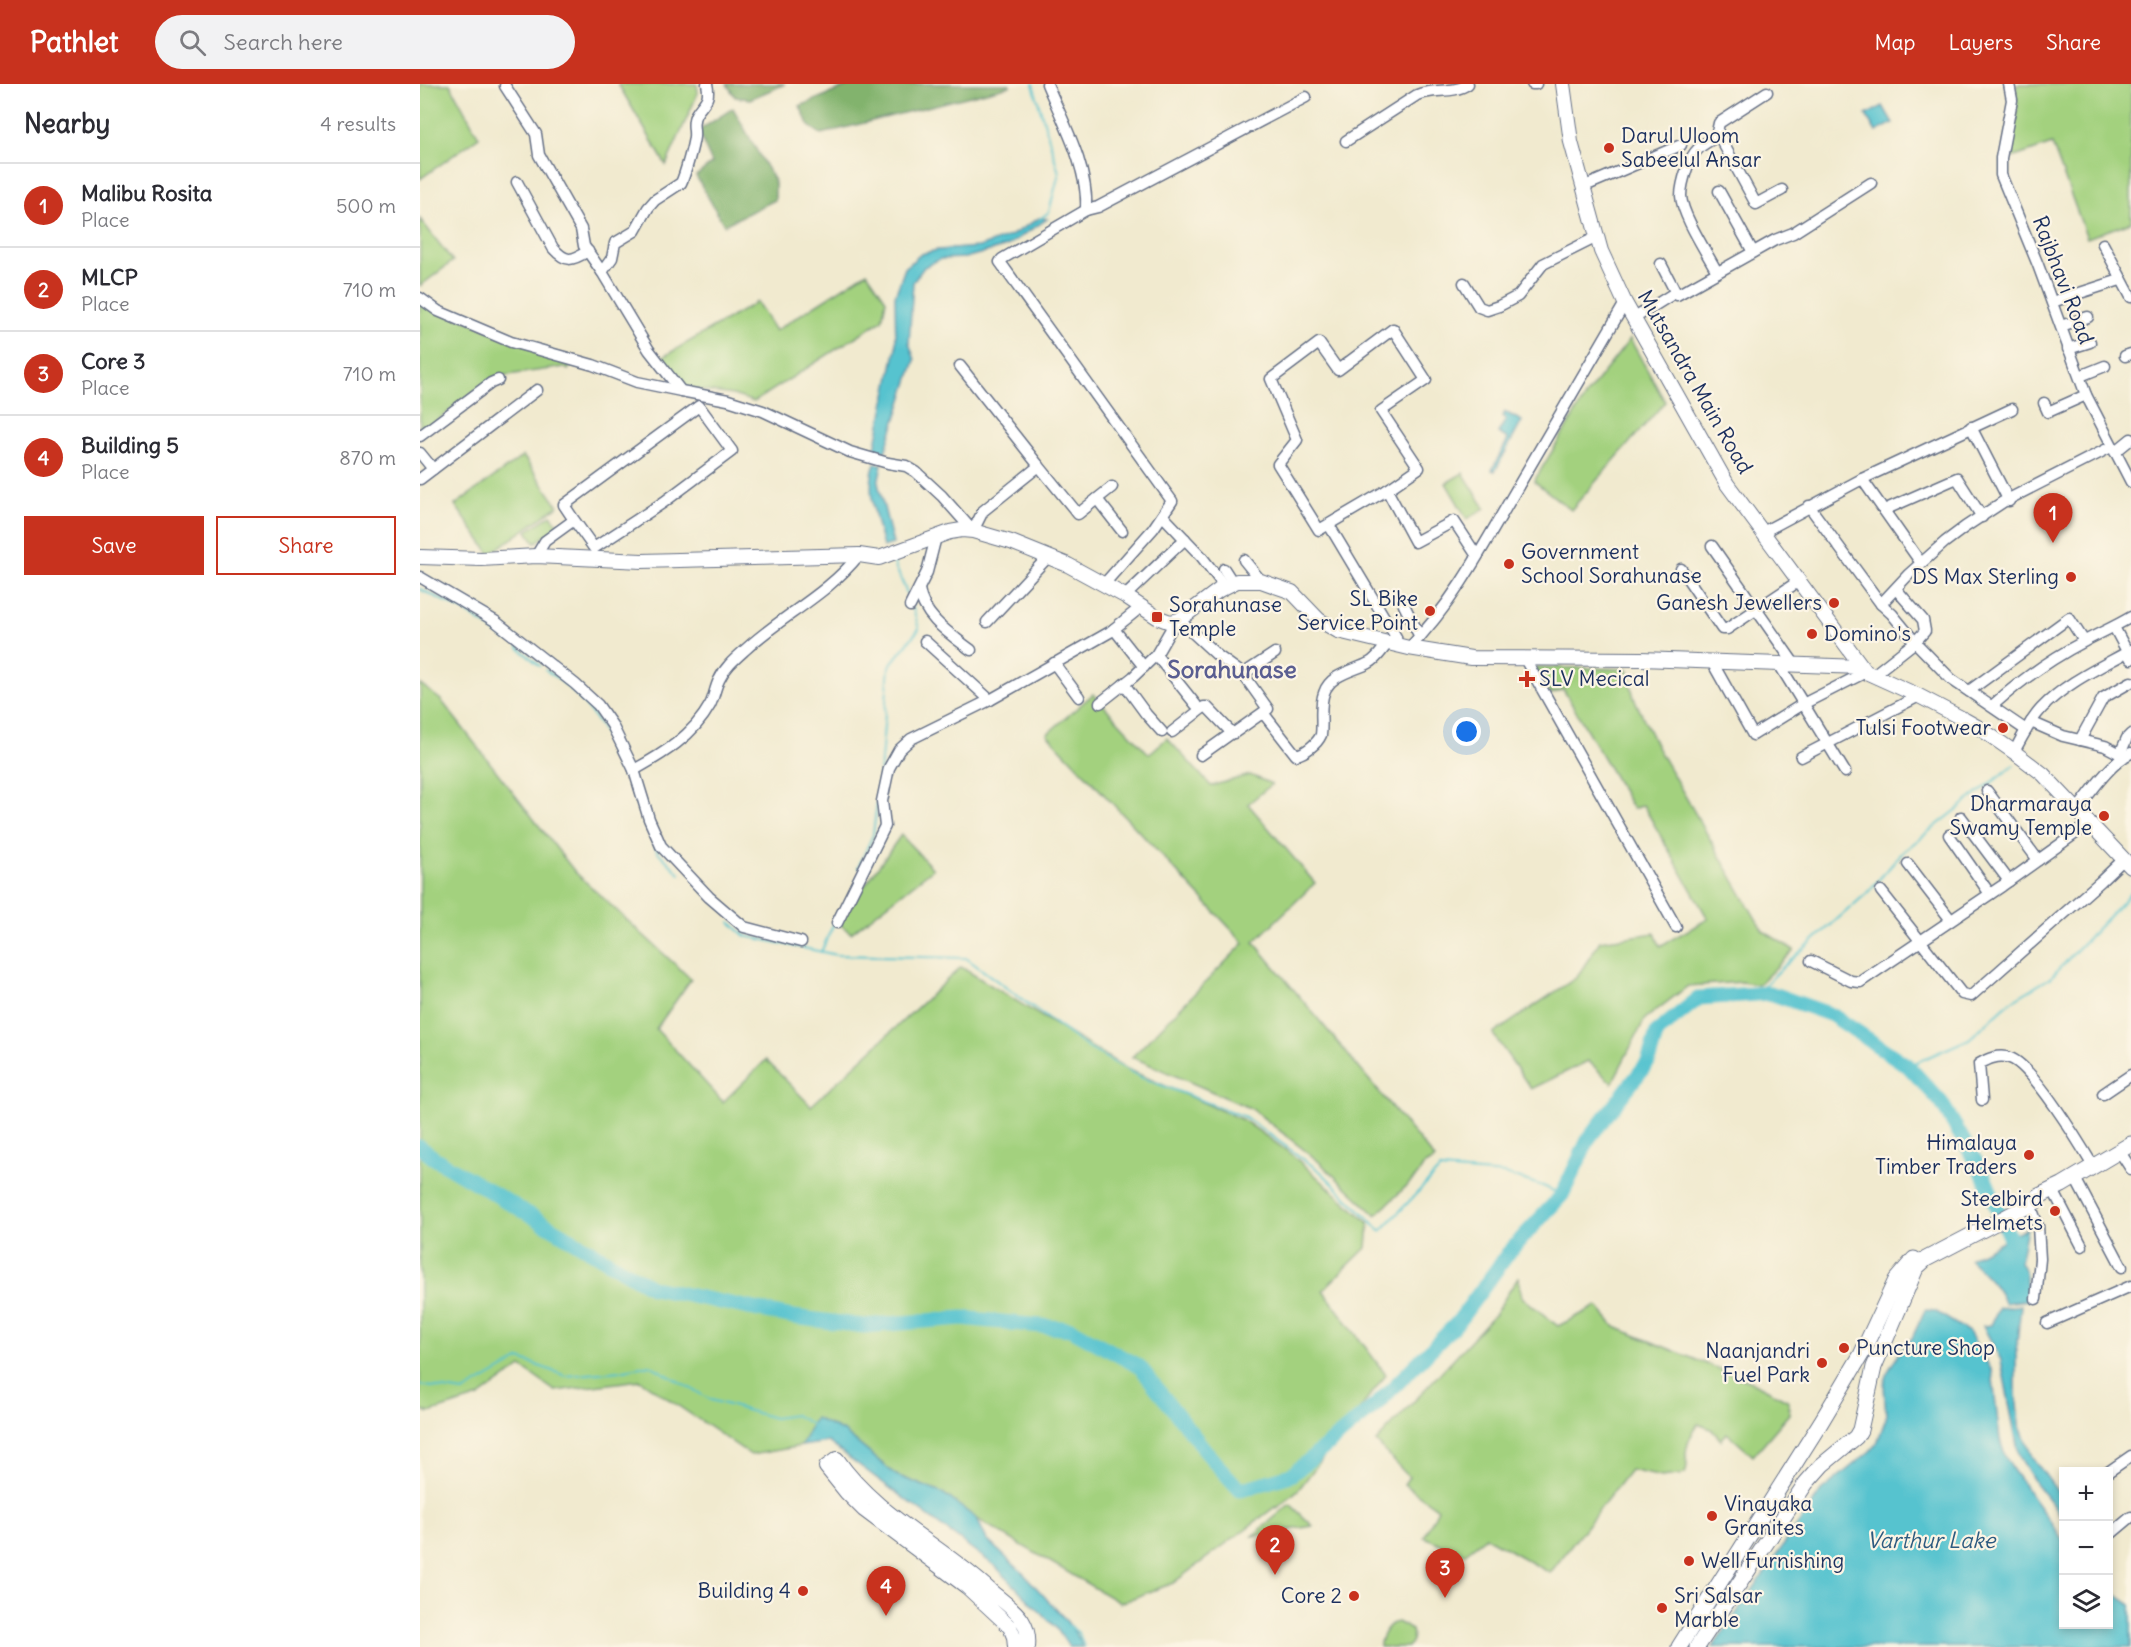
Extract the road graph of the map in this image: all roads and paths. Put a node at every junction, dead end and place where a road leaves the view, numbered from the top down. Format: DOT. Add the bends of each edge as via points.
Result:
graph roads {
  1 [pos="707,84"];
  2 [pos="1047,84"];
  3 [pos="1468,84"];
  4 [pos="1563,84"];
  5 [pos="2009,84"];
  6 [pos="505,86"];
  7 [pos="1767,92"];
  8 [pos="1306,97"];
  9 [pos="1718,136"];
  10 [pos="1346,141"];
  11 [pos="1681,145"];
  12 [pos="517,182"];
  13 [pos="1871,183"];
  14 [pos="1585,186"];
  15 [pos="1782,190"];
  16 [pos="1719,191"];
  17 [pos="1086,210"];
  18 [pos="1597,237"];
  19 [pos="2103,244"];
  20 [pos="588,252"];
  21 [pos="1753,252"];
  22 [pos="1661,264"];
  23 [pos="602,272"];
  24 [pos="1717,272"];
  25 [pos="2120,280"];
  26 [pos="1464,283"];
  27 [pos="1676,292"];
  28 [pos="2131,297"];
  29 [pos="420,298"];
  30 [pos="2052,302"];
  31 [pos="1625,303"];
  32 [pos="2088,317"];
  33 [pos="1634,319"];
  34 [pos="2061,326"];
  35 [pos="2090,342"];
  36 [pos="2067,349"];
  37 [pos="960,366"];
  38 [pos="2105,366"];
  39 [pos="2080,376"];
  40 [pos="498,380"];
  41 [pos="537,390"];
  42 [pos="681,391"];
  43 [pos="2086,395"];
  44 [pos="2044,403"];
  45 [pos="2012,410"];
  46 [pos="1971,427"];
  47 [pos="420,436"];
  48 [pos="2131,439"];
  49 [pos="2113,449"];
  50 [pos="420,453"];
  51 [pos="1039,466"];
  52 [pos="433,469"];
  53 [pos="420,478"];
  54 [pos="1862,479"];
  55 [pos="2131,480"];
  56 [pos="1112,487"];
  57 [pos="1387,490"];
  58 [pos="1097,499"];
  59 [pos="2009,501"];
  60 [pos="1809,506"];
  61 [pos="1884,510"];
  62 [pos="1163,516"];
  63 [pos="1982,517"];
  64 [pos="574,520"];
  65 [pos="1329,525"];
  66 [pos="973,531"];
  67 [pos="1122,531"];
  68 [pos="1763,532"];
  69 [pos="936,537"];
  70 [pos="1185,538"];
  71 [pos="1712,546"];
  72 [pos="859,555"];
  73 [pos="536,556"];
  74 [pos="1477,556"];
  75 [pos="420,557"];
  76 [pos="1048,557"];
  77 [pos="1244,560"];
  78 [pos="1921,563"];
  79 [pos="1224,569"];
  80 [pos="1681,569"];
  81 [pos="420,577"];
  82 [pos="1261,581"];
  83 [pos="1798,581"];
  84 [pos="1104,584"];
  85 [pos="1229,585"];
  86 [pos="1896,589"];
  87 [pos="1125,596"];
  88 [pos="1881,604"];
  89 [pos="1404,605"];
  90 [pos="1142,607"];
  91 [pos="1757,610"];
  92 [pos="2131,617"];
  93 [pos="1177,621"];
  94 [pos="987,622"];
  95 [pos="2114,627"];
  96 [pos="1114,629"];
  97 [pos="1420,637"];
  98 [pos="925,641"];
  99 [pos="2084,641"];
  100 [pos="1915,642"];
  101 [pos="1398,645"];
  102 [pos="971,650"];
  103 [pos="1275,653"];
  104 [pos="2130,654"];
  105 [pos="1156,655"];
  106 [pos="1525,659"];
  107 [pos="1712,662"];
  108 [pos="1054,663"];
  109 [pos="1779,664"];
  110 [pos="1795,665"];
  111 [pos="1144,667"];
  112 [pos="1866,672"];
  113 [pos="1244,674"];
  114 [pos="2131,682"];
  115 [pos="1124,684"];
  116 [pos="1969,691"];
  117 [pos="1919,696"];
  118 [pos="1079,697"];
  119 [pos="990,700"];
  120 [pos="1100,703"];
  121 [pos="1803,704"];
  122 [pos="1196,705"];
  123 [pos="1992,706"];
  124 [pos="1264,714"];
  125 [pos="2029,726"];
  126 [pos="1232,733"];
  127 [pos="2131,734"];
  128 [pos="2080,740"];
  129 [pos="1828,743"];
  130 [pos="2014,752"];
  131 [pos="1201,755"];
  132 [pos="2125,755"];
  133 [pos="1801,757"];
  134 [pos="634,770"];
  135 [pos="1845,772"];
  136 [pos="1987,792"];
  137 [pos="2077,810"];
  138 [pos="1961,817"];
  139 [pos="2090,823"];
  140 [pos="1949,835"];
  141 [pos="2038,860"];
  142 [pos="2128,863"];
  143 [pos="1908,864"];
  144 [pos="2009,881"];
  145 [pos="1881,891"];
  146 [pos="1990,894"];
  147 [pos="1951,920"];
  148 [pos="837,923"];
  149 [pos="1676,927"];
  150 [pos="1920,941"];
  151 [pos="801,942"];
  152 [pos="1811,961"];
  153 [pos="2131,1075"];
  154 [pos="2103,1094"];
  155 [pos="1982,1100"];
  156 [pos="2131,1135"];
  157 [pos="2120,1150"];
  158 [pos="2093,1166"];
  159 [pos="2131,1169"];
  160 [pos="2075,1178"];
  161 [pos="2053,1190"];
  162 [pos="2025,1204"];
  163 [pos="2082,1246"];
  164 [pos="1919,1261"];
  165 [pos="2122,1267"];
  166 [pos="2131,1286"];
  167 [pos="2036,1299"];
  168 [pos="2047,1323"];
  169 [pos="2131,1456"];
  170 [pos="832,1463"];
  171 [pos="2113,1469"];
  172 [pos="2131,1517"];
  173 [pos="892,1523"];
  174 [pos="2113,1532"];
  175 [pos="1015,1647"];
  176 [pos="1028,1647"];
  177 [pos="1679,1647"];
  178 [pos="1697,1647"];
  1 -- 23 [label="street" via="706,103 696,113 681,183 655,200 635,231 615,243 612,258"];
  2 -- 17 [label="street" via="1083,172 1088,195"];
  3 -- 10 [label="street" via="1417,95"];
  4 -- 14 [label="street, Mutsandra Main Road" via="1571,142"];
  5 -- 30 [label="street, Rajbhavi Road" via="2012,107 2001,174"];
  6 -- 20 [label="street" via="536,134 539,155 580,229"];
  7 -- 9 [label="street" via="1719,123"];
  8 -- 17 [label="street"];
  9 -- 15 [label="street" via="1756,204"];
  9 -- 24 [label="street" via="1692,155 1681,196 1683,208"];
  11 -- 14 [label="street"];
  12 -- 20 [label="street" via="559,255 568,260"];
  13 -- 21 [label="street" via="1793,233"];
  14 -- 18 [label="street, Mutsandra Main Road"];
  16 -- 21 [label="street"];
  17 -- 62 [label="street" via="1000,262 1172,501"];
  18 -- 26 [label="street" via="1543,264 1518,296 1500,306 1487,310 1479,307"];
  18 -- 31 [label="street, Mutsandra Main Road"];
  19 -- 25 [label="street"];
  20 -- 23 [label="street"];
  21 -- 24 [label="street"];
  22 -- 27 [label="street"];
  23 -- 42 [label="street" via="649,350"];
  24 -- 27 [label="street" via="1677,295"];
  25 -- 28 [label="street"];
  25 -- 30 [label="street"];
  27 -- 33 [label="street"];
  29 -- 42 [label="street" via="438,311 511,342 637,382"];
  30 -- 34 [label="street, Rajbhavi Road"];
  31 -- 33 [label="street, Mutsandra Main Road"];
  31 -- 74 [label="street"];
  32 -- 34 [label="street"];
  33 -- 68 [label="street, Mutsandra Main Road" via="1727,484"];
  34 -- 36 [label="street, Rajbhavi Road"];
  35 -- 36 [label="street"];
  36 -- 39 [label="street, Rajbhavi Road"];
  37 -- 51 [label="street"];
  38 -- 39 [label="street"];
  39 -- 43 [label="street, Rajbhavi Road"];
  40 -- 47 [label="street"];
  41 -- 52 [label="street"];
  42 -- 66 [label="street" via="763,411 850,452 906,466 942,496"];
  43 -- 44 [label="street" via="2048,412"];
  43 -- 49 [label="street, Rajbhavi Road"];
  45 -- 46 [label="street"];
  46 -- 54 [label="street"];
  46 -- 59 [label="street"];
  48 -- 49 [label="street"];
  49 -- 55 [label="street, Rajbhavi Road"];
  49 -- 59 [label="street"];
  50 -- 52 [label="street"];
  51 -- 58 [label="street" via="1078,514"];
  51 -- 66 [label="street" via="982,511"];
  52 -- 53 [label="street"];
  54 -- 60 [label="street"];
  54 -- 61 [label="street"];
  56 -- 58 [label="street"];
  57 -- 65 [label="street"];
  57 -- 65 [label="street" via="1419,468 1381,411 1426,380 1393,329 1338,370 1319,343 1271,379 1297,440 1278,464 1319,530"];
  57 -- 74 [label="street" via="1415,542 1454,521"];
  58 -- 67 [label="street"];
  59 -- 63 [label="street"];
  60 -- 68 [label="street"];
  60 -- 88 [label="street"];
  61 -- 63 [label="street" via="1957,478"];
  61 -- 78 [label="street"];
  62 -- 70 [label="street"];
  62 -- 84 [label="street"];
  63 -- 78 [label="street"];
  64 -- 64 [label="street" via="594,548 732,451 699,406 564,505"];
  64 -- 73 [label="street" via="545,541"];
  65 -- 101 [label="street"];
  66 -- 69 [label="street"];
  66 -- 76 [label="street"];
  68 -- 83 [label="street, Mutsandra Main Road"];
  69 -- 72 [label="street" via="879,558"];
  69 -- 102 [label="street" via="927,572 914,598"];
  70 -- 85 [label="street"];
  70 -- 87 [label="street"];
  71 -- 91 [label="street"];
  72 -- 73 [label="street" via="642,561"];
  72 -- 134 [label="street" via="836,582 747,647 724,670 710,705 678,743"];
  73 -- 75 [label="street"];
  74 -- 97 [label="street" via="1440,614"];
  76 -- 84 [label="street"];
  76 -- 94 [label="street"];
  77 -- 82 [label="street"];
  78 -- 86 [label="street"];
  79 -- 85 [label="street"];
  80 -- 91 [label="street" via="1722,629"];
  81 -- 134 [label="street" via="495,621 575,684 598,705 612,725"];
  82 -- 85 [label="street" via="1237,580"];
  82 -- 101 [label="street" via="1292,592 1329,627"];
  83 -- 91 [label="street"];
  83 -- 112 [label="street, Mutsandra Main Road"];
  84 -- 87 [label="street"];
  85 -- 93 [label="street"];
  86 -- 88 [label="street"];
  86 -- 100 [label="street" via="1923,620 1925,631"];
  87 -- 90 [label="street"];
  88 -- 100 [label="street"];
  89 -- 97 [label="street"];
  90 -- 93 [label="street" via="1157,617"];
  90 -- 96 [label="street"];
  91 -- 110 [label="street"];
  92 -- 95 [label="street"];
  93 -- 105 [label="street"];
  93 -- 113 [label="street"];
  95 -- 99 [label="street"];
  95 -- 104 [label="street"];
  96 -- 108 [label="street"];
  96 -- 111 [label="street"];
  97 -- 101 [label="street"];
  98 -- 119 [label="street"];
  99 -- 116 [label="street" via="2069,618"];
  99 -- 123 [label="street"];
  100 -- 112 [label="street"];
  100 -- 116 [label="street" via="1951,679"];
  101 -- 106 [label="street" via="1471,658"];
  101 -- 124 [label="street" via="1329,685 1323,698 1322,735 1302,753 1296,755"];
  103 -- 113 [label="street"];
  104 -- 125 [label="street" via="2098,668 2051,700"];
  105 -- 111 [label="street"];
  105 -- 122 [label="street"];
  106 -- 107 [label="street"];
  106 -- 149 [label="street"];
  107 -- 109 [label="street"];
  107 -- 121 [label="street" via="1753,735"];
  108 -- 118 [label="street"];
  108 -- 119 [label="street"];
  109 -- 110 [label="street"];
  109 -- 121 [label="street"];
  110 -- 112 [label="street"];
  111 -- 115 [label="street"];
  112 -- 117 [label="street"];
  112 -- 121 [label="street"];
  113 -- 124 [label="street" via="1267,706"];
  114 -- 128 [label="street" via="2103,698"];
  115 -- 120 [label="street"];
  115 -- 126 [label="street" via="1146,714 1167,732 1206,706"];
  116 -- 123 [label="street"];
  117 -- 129 [label="street"];
  117 -- 130 [label="street" via="1981,729"];
  119 -- 148 [label="street" via="911,739 894,756 882,801 885,826"];
  121 -- 129 [label="street"];
  123 -- 125 [label="street"];
  124 -- 126 [label="street"];
  125 -- 128 [label="street"];
  125 -- 130 [label="street"];
  126 -- 131 [label="street"];
  127 -- 132 [label="street"];
  128 -- 132 [label="street"];
  129 -- 133 [label="street"];
  129 -- 135 [label="street"];
  130 -- 137 [label="street" via="2043,774"];
  132 -- 137 [label="street"];
  134 -- 151 [label="street" via="661,846 709,897 744,927"];
  136 -- 141 [label="street"];
  137 -- 139 [label="street"];
  138 -- 144 [label="street"];
  139 -- 141 [label="street"];
  139 -- 142 [label="street"];
  140 -- 146 [label="street"];
  141 -- 144 [label="street"];
  142 -- 150 [label="street" via="2102,881 1971,996 1962,994"];
  143 -- 147 [label="street"];
  144 -- 146 [label="street"];
  145 -- 150 [label="street"];
  146 -- 147 [label="street"];
  147 -- 150 [label="street"];
  150 -- 152 [label="street" via="1860,982"];
  153 -- 154 [label="street"];
  155 -- 158 [label="street" via="1978,1064 1992,1057 2010,1058 2039,1087"];
  156 -- 157 [label="main road" via="2119,1144"];
  157 -- 158 [label="main road"];
  157 -- 159 [label="street"];
  158 -- 160 [label="main road"];
  160 -- 161 [label="main road"];
  160 -- 165 [label="street"];
  161 -- 162 [label="main road"];
  161 -- 163 [label="street"];
  162 -- 164 [label="main road"];
  162 -- 167 [label="street" via="2038,1226"];
  164 -- 177 [label="main road" via="1896,1280 1861,1355"];
  164 -- 178 [label="main road" via="1874,1367 1856,1437 1806,1483"];
  166 -- 168 [label="street"];
  169 -- 171 [label="street"];
  170 -- 173 [label="street" via="855,1501"];
  172 -- 174 [label="street"];
  173 -- 175 [label="street" via="1010,1627"];
  173 -- 176 [label="street" via="975,1576 1021,1618 1028,1634"];
}
